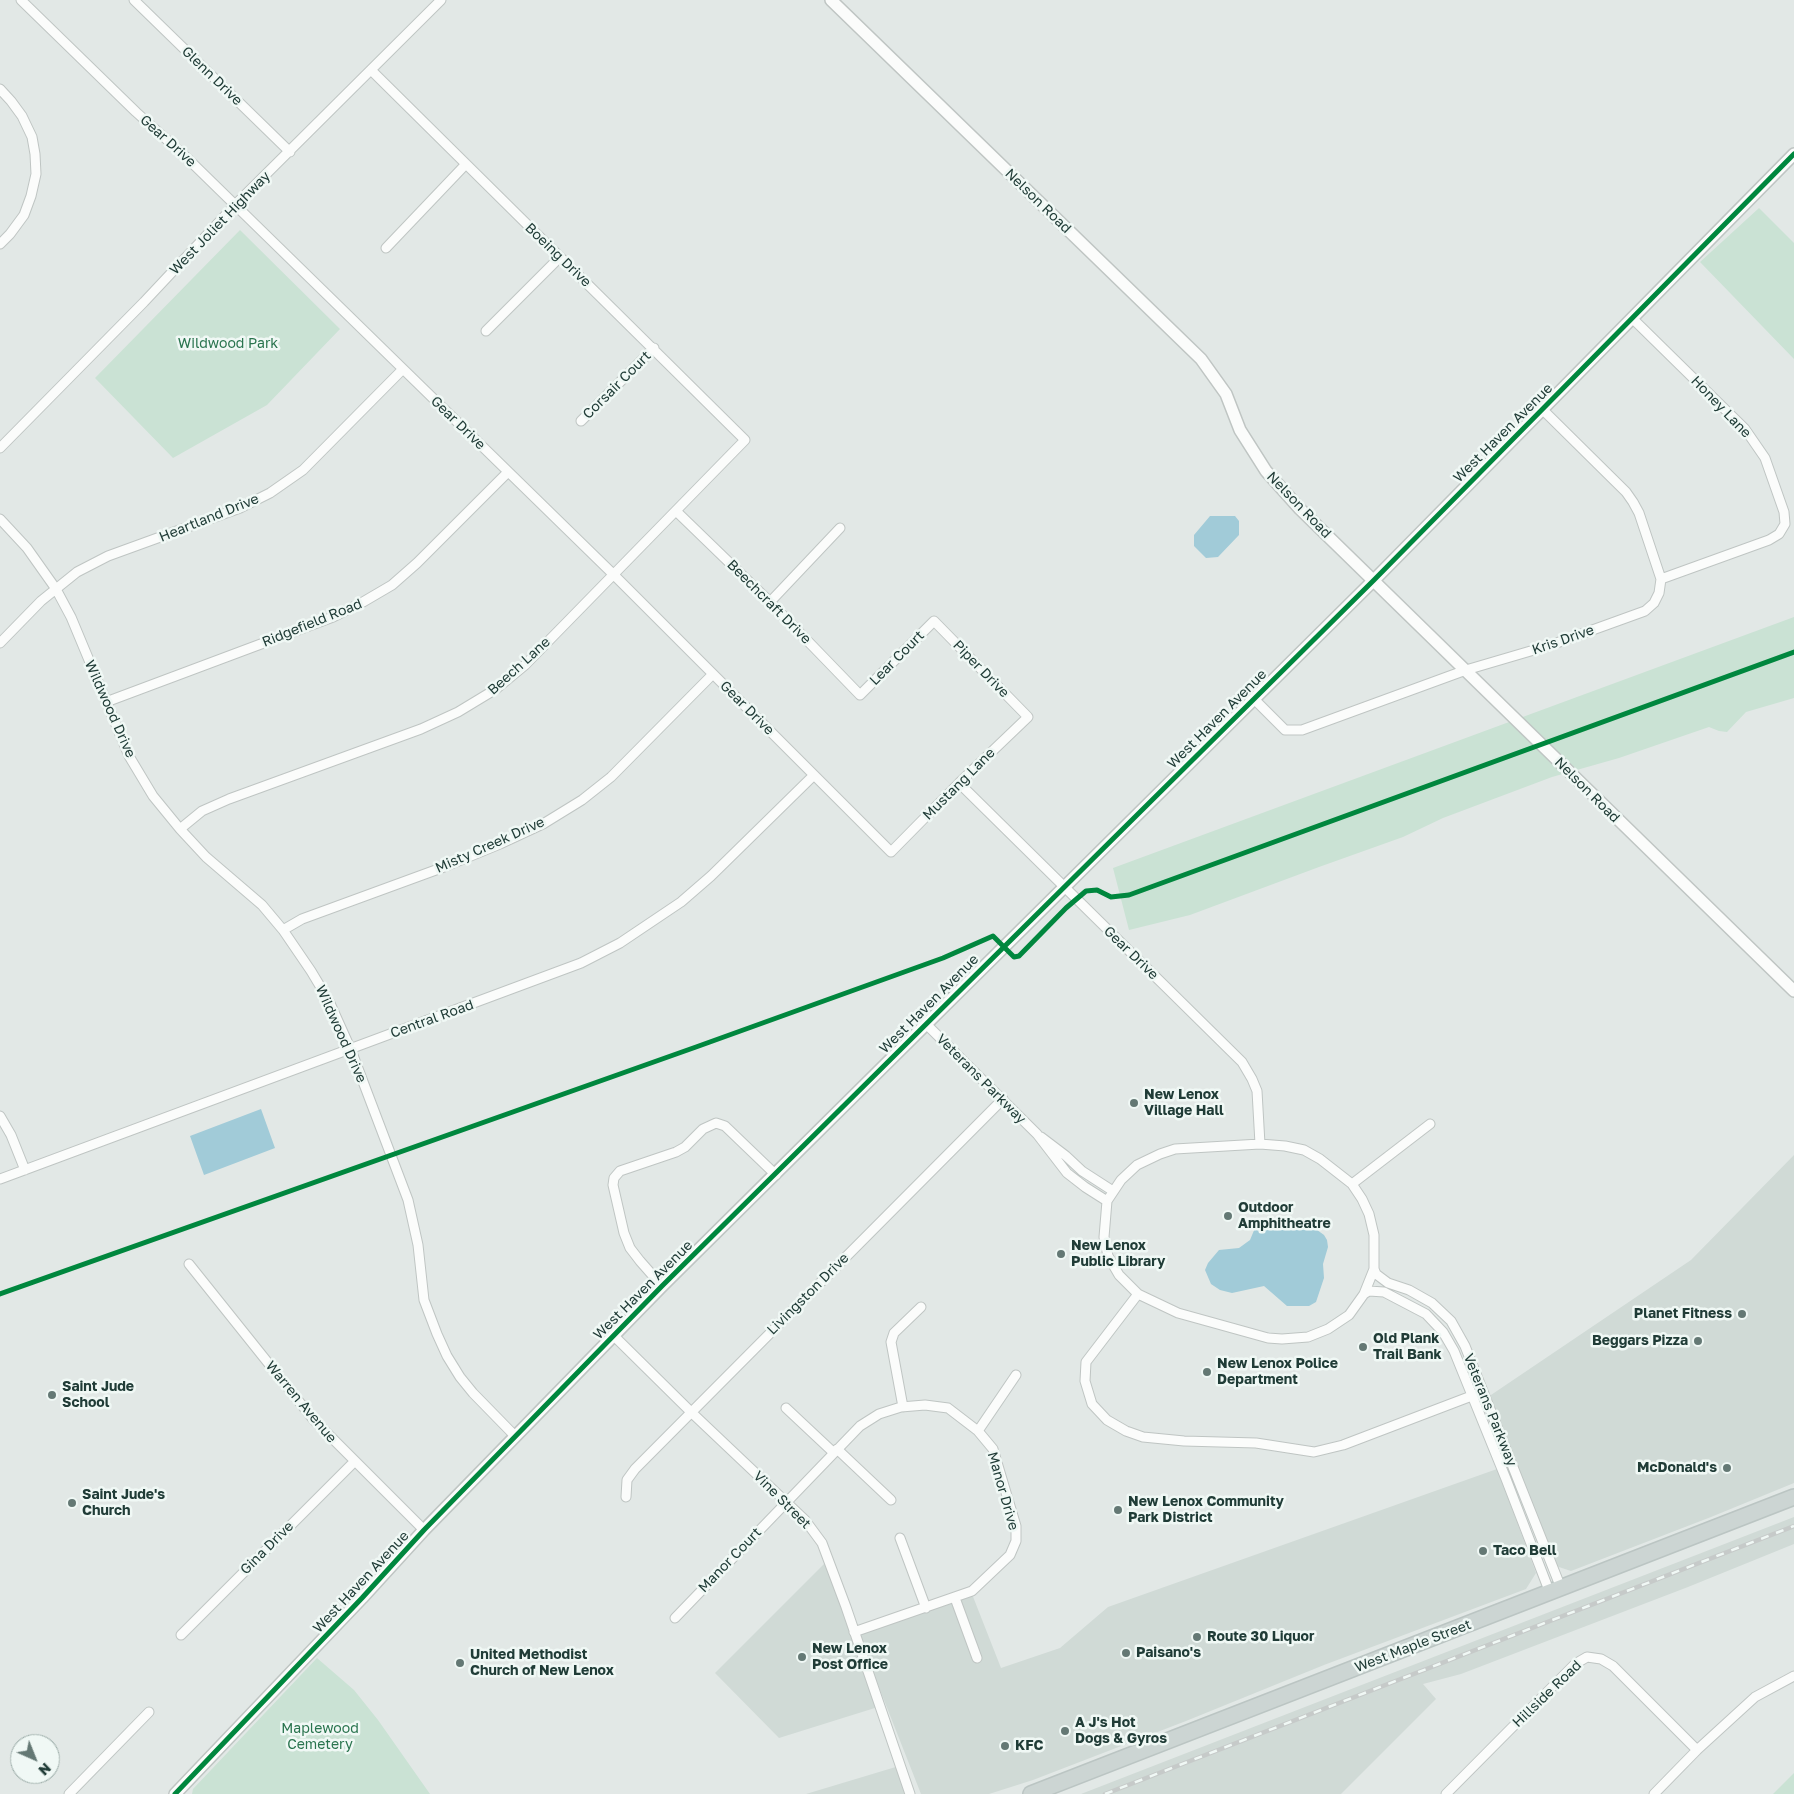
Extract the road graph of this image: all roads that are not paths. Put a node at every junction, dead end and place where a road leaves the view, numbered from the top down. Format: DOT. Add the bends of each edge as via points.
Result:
graph roads {
  1 [pos="21,0"];
  2 [pos="134,0"];
  3 [pos="441,0"];
  4 [pos="831,0"];
  5 [pos="372,71"];
  6 [pos="0,90"];
  7 [pos="290,152"];
  8 [pos="1794,154"];
  9 [pos="466,164"];
  10 [pos="236,205"];
  11 [pos="0,244"];
  12 [pos="386,248"];
  13 [pos="560,257"];
  14 [pos="1632,318"];
  15 [pos="486,331"];
  16 [pos="654,348"];
  17 [pos="403,369"];
  18 [pos="1542,409"];
  19 [pos="581,422"];
  20 [pos="745,440"];
  21 [pos="0,448"];
  22 [pos="508,472"];
  23 [pos="676,511"];
  24 [pos="0,519"];
  25 [pos="840,528"];
  26 [pos="614,575"];
  27 [pos="1661,579"];
  28 [pos="1374,580"];
  29 [pos="56,589"];
  30 [pos="770,602"];
  31 [pos="934,621"];
  32 [pos="0,643"];
  33 [pos="1466,670"];
  34 [pos="713,674"];
  35 [pos="860,695"];
  36 [pos="1254,699"];
  37 [pos="106,702"];
  38 [pos="1028,716"];
  39 [pos="814,774"];
  40 [pos="958,783"];
  41 [pos="180,829"];
  42 [pos="891,852"];
  43 [pos="1064,888"];
  44 [pos="283,930"];
  45 [pos="1794,991"];
  46 [pos="926,1024"];
  47 [pos="351,1050"];
  48 [pos="1003,1099"];
  49 [pos="0,1116"];
  50 [pos="1430,1124"];
  51 [pos="1037,1134"];
  52 [pos="1260,1144"];
  53 [pos="25,1170"];
  54 [pos="776,1174"];
  55 [pos="0,1179"];
  56 [pos="1352,1184"];
  57 [pos="1114,1191"];
  58 [pos="1107,1201"];
  59 [pos="189,1264"];
  60 [pos="1374,1269"];
  61 [pos="662,1286"];
  62 [pos="1138,1294"];
  63 [pos="1364,1294"];
  64 [pos="921,1308"];
  65 [pos="613,1335"];
  66 [pos="1016,1375"];
  67 [pos="1482,1392"];
  68 [pos="1471,1396"];
  69 [pos="903,1407"];
  70 [pos="786,1408"];
  71 [pos="691,1412"];
  72 [pos="978,1431"];
  73 [pos="515,1436"];
  74 [pos="836,1451"];
  75 [pos="354,1462"];
  76 [pos="626,1496"];
  77 [pos="1794,1497"];
  78 [pos="891,1500"];
  79 [pos="786,1502"];
  80 [pos="424,1530"];
  81 [pos="900,1538"];
  82 [pos="1556,1590"];
  83 [pos="955,1598"];
  84 [pos="926,1608"];
  85 [pos="675,1618"];
  86 [pos="854,1632"];
  87 [pos="181,1635"];
  88 [pos="977,1658"];
  89 [pos="1794,1676"];
  90 [pos="149,1712"];
  91 [pos="1697,1750"];
  92 [pos="69,1794"];
  93 [pos="175,1794"];
  94 [pos="910,1794"];
  95 [pos="1031,1794"];
  96 [pos="1446,1794"];
  97 [pos="1654,1794"];
  1 -- 10 [label="street, Gear Drive"];
  2 -- 7 [label="street, Glenn Drive"];
  3 -- 5 [label="street, West Joliet Highway"];
  4 -- 28 [label="street, Nelson Road" via="1201,359 1226,394 1240,430 1266,471 1300,509"];
  5 -- 7 [label="street, West Joliet Highway"];
  5 -- 9 [label="street, Boeing Drive"];
  6 -- 11 [label="street" via="22,116 32,137 36,174 24,215"];
  7 -- 10 [label="street, West Joliet Highway"];
  8 -- 14 [label="street, West Haven Avenue"];
  9 -- 12 [label="street"];
  9 -- 13 [label="street, Boeing Drive"];
  10 -- 17 [label="street, Gear Drive"];
  10 -- 21 [label="street, West Joliet Highway"];
  13 -- 15 [label="street"];
  13 -- 16 [label="street, Boeing Drive"];
  14 -- 18 [label="street, West Haven Avenue"];
  14 -- 27 [label="street, Honey Lane" via="1745,429 1765,458 1784,512 1785,524 1769,540"];
  16 -- 19 [label="street, Corsair Court"];
  16 -- 20 [label="street, Boeing Drive"];
  17 -- 22 [label="street, Gear Drive"];
  17 -- 29 [label="street, Heartland Drive" via="304,470 270,493 240,508 108,556 78,572"];
  18 -- 27 [label="street" via="1634,502"];
  18 -- 28 [label="street, West Haven Avenue"];
  20 -- 23 [label="street, Beech Lane"];
  22 -- 26 [label="street, Gear Drive"];
  22 -- 37 [label="street, Ridgefield Road" via="417,563 392,585 363,602 333,617"];
  23 -- 26 [label="street, Beech Lane"];
  23 -- 30 [label="street, Beechcraft Drive"];
  24 -- 29 [label="street, Wildwood Drive" via="27,548"];
  25 -- 30 [label="street"];
  26 -- 34 [label="street, Gear Drive"];
  26 -- 41 [label="street, Beech Lane" via="525,665 480,700 421,729 229,799 202,811"];
  27 -- 33 [label="street, Kris Drive" via="1659,593 1645,612"];
  28 -- 33 [label="street, Nelson Road"];
  28 -- 36 [label="street, West Haven Avenue"];
  29 -- 32 [label="street, Heartland Drive"];
  29 -- 37 [label="street, Wildwood Drive" via="72,617"];
  30 -- 35 [label="street, Beechcraft Drive"];
  31 -- 35 [label="street, Lear Court"];
  31 -- 38 [label="street, Piper Drive"];
  33 -- 36 [label="street, Kris Drive" via="1302,730 1285,730"];
  33 -- 45 [label="street, Nelson Road"];
  34 -- 39 [label="street, Gear Drive"];
  34 -- 44 [label="street, Misty Creek Drive" via="611,777 543,824 452,864 302,919"];
  36 -- 43 [label="street, West Haven Avenue"];
  37 -- 41 [label="street, Wildwood Drive" via="139,772 153,796"];
  38 -- 40 [label="street, Mustang Lane"];
  39 -- 42 [label="street, Gear Drive"];
  39 -- 47 [label="street, Central Road" via="711,876 681,902 620,943 581,963"];
  40 -- 42 [label="street, Mustang Lane"];
  40 -- 43 [label="street, Gear Drive"];
  41 -- 44 [label="street, Wildwood Drive" via="206,857 262,905"];
  43 -- 46 [label="street, West Haven Avenue"];
  43 -- 52 [label="street, Gear Drive" via="1242,1062 1256,1092"];
  44 -- 47 [label="street, Wildwood Drive" via="329,1001"];
  46 -- 48 [label="street, Veterans Parkway"];
  46 -- 54 [label="street, West Haven Avenue"];
  47 -- 53 [label="street, Central Road"];
  47 -- 73 [label="street, Wildwood Drive" via="408,1200 418,1245 424,1300 437,1334 460,1377"];
  48 -- 51 [label="street, Veterans Parkway"];
  48 -- 71 [label="street, Livingston Drive"];
  49 -- 53 [label="street"];
  50 -- 56 [label="street"];
  51 -- 57 [label="street, Veterans Parkway" via="1082,1171"];
  51 -- 58 [label="street, Veterans Parkway" via="1067,1173"];
  52 -- 56 [label="street" via="1304,1150"];
  52 -- 57 [label="street" via="1175,1149 1137,1165"];
  53 -- 55 [label="street, Central Road"];
  54 -- 61 [label="street, West Haven Avenue"];
  54 -- 61 [label="street" via="725,1126 716,1123 703,1129 685,1148 620,1171 614,1178 614,1185 624,1233 630,1248"];
  56 -- 60 [label="street" via="1369,1214 1374,1235"];
  57 -- 58 [label="street"];
  58 -- 62 [label="street" via="1104,1238 1108,1256 1118,1275"];
  59 -- 75 [label="street, Warren Avenue" via="313,1419"];
  60 -- 63 [label="street"];
  60 -- 67 [label="street, Veterans Parkway" via="1388,1282 1432,1303 1451,1321 1465,1346"];
  61 -- 65 [label="street, West Haven Avenue"];
  62 -- 63 [label="street" via="1178,1313 1282,1339 1308,1337 1328,1328 1349,1315"];
  62 -- 68 [label="street" via="1086,1362 1085,1381 1092,1404 1107,1420 1143,1437 1256,1443 1314,1452 1343,1445"];
  63 -- 68 [label="street, Veterans Parkway" via="1384,1292 1426,1314 1443,1332 1454,1351"];
  64 -- 69 [label="street" via="894,1333 891,1342"];
  65 -- 71 [label="street, Vine Street"];
  65 -- 73 [label="street, West Haven Avenue"];
  66 -- 72 [label="street"];
  67 -- 68 [label="street"];
  67 -- 82 [label="street, Veterans Parkway"];
  68 -- 82 [label="street, Veterans Parkway"];
  69 -- 72 [label="street, Manor Drive" via="948,1408"];
  69 -- 74 [label="street, Manor Drive" via="879,1414 860,1426"];
  70 -- 74 [label="street"];
  71 -- 76 [label="street, Livingston Drive" via="635,1469 627,1480"];
  71 -- 79 [label="street, Vine Street"];
  72 -- 83 [label="street, Manor Drive" via="993,1449 1016,1526 1016,1541 1010,1555 982,1583"];
  73 -- 80 [label="street, West Haven Avenue"];
  74 -- 78 [label="street"];
  74 -- 79 [label="street, Manor Drive"];
  75 -- 80 [label="street, Warren Avenue"];
  75 -- 87 [label="street, Gina Drive"];
  77 -- 82 [label="main road, West Maple Street"];
  79 -- 85 [label="street, Manor Court"];
  79 -- 86 [label="street, Vine Street" via="822,1542"];
  80 -- 93 [label="street, West Haven Avenue"];
  81 -- 84 [label="street"];
  82 -- 95 [label="main road, West Maple Street"];
  83 -- 84 [label="street, Manor Drive"];
  83 -- 88 [label="street"];
  84 -- 86 [label="street, Manor Drive"];
  86 -- 94 [label="street, Vine Street"];
  89 -- 91 [label="street" via="1755,1697"];
  90 -- 92 [label="street"];
  91 -- 96 [label="street, Hillside Road" via="1613,1666 1587,1657 1575,1664"];
  91 -- 97 [label="street"];
}
